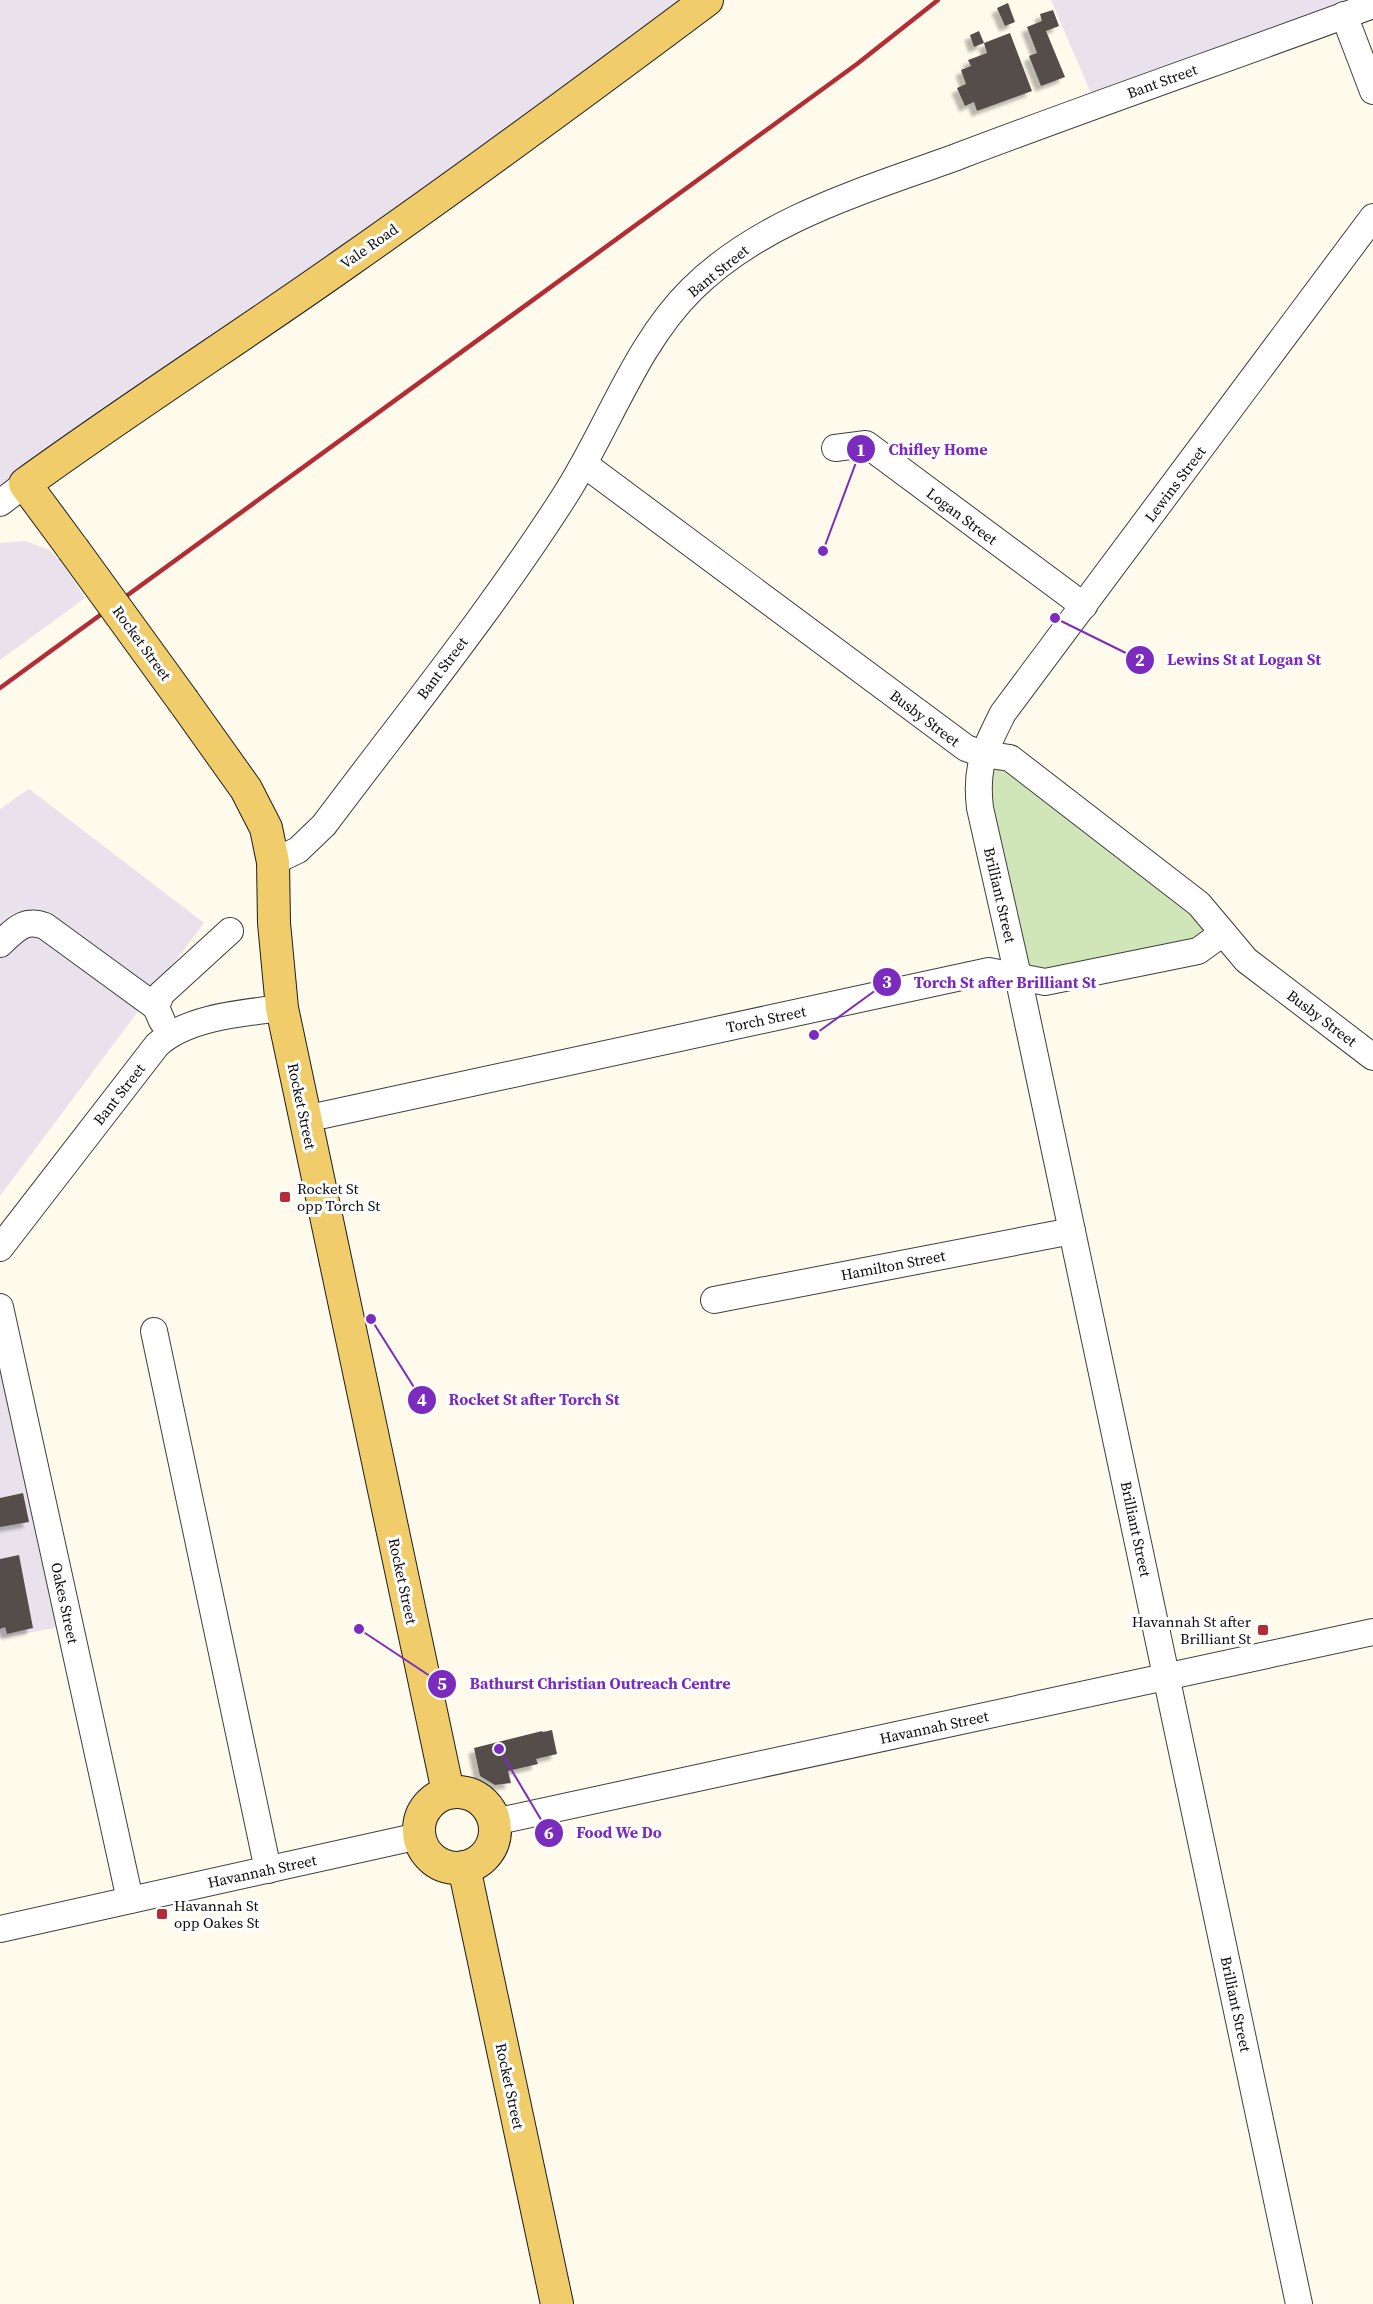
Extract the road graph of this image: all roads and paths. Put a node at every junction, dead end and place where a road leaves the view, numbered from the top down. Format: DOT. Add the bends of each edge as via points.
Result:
graph roads {
  1 [pos="707,0"];
  2 [pos="1373,5"];
  3 [pos="1344,15"];
  4 [pos="1373,91"];
  5 [pos="1373,217"];
  6 [pos="835,448"];
  7 [pos="584,464"];
  8 [pos="25,483"];
  9 [pos="0,502"];
  10 [pos="1084,606"];
  11 [pos="983,754"];
  12 [pos="273,862"];
  13 [pos="230,931"];
  14 [pos="1223,933"];
  15 [pos="0,944"];
  16 [pos="1018,976"];
  17 [pos="156,1007"];
  18 [pos="282,1008"];
  19 [pos="168,1035"];
  20 [pos="1373,1057"];
  21 [pos="305,1119"];
  22 [pos="1072,1231"];
  23 [pos="2,1239"];
  24 [pos="714,1300"];
  25 [pos="0,1307"];
  26 [pos="154,1331"];
  27 [pos="1373,1632"];
  28 [pos="1167,1677"];
  29 [pos="448,1792"];
  30 [pos="494,1822"];
  31 [pos="419,1836"];
  32 [pos="464,1868"];
  33 [pos="268,1870"];
  34 [pos="130,1900"];
  35 [pos="0,1929"];
  36 [pos="557,2304"];
  37 [pos="1299,2304"];
  1 -- 8 [label="main road, Vale Road" via="347,262"];
  2 -- 3 [label="street, Bant Street"];
  3 -- 4 [label="street"];
  3 -- 7 [label="street, Bant Street" via="831,204 767,233 692,289 665,321"];
  5 -- 10 [label="street, Lewins Street"];
  6 -- 10 [label="street, Logan Street" via="866,444"];
  7 -- 11 [label="street, Busby Street" via="966,748"];
  7 -- 12 [label="street, Bant Street" via="524,559 324,825 298,850"];
  8 -- 9 [label="street"];
  8 -- 12 [label="main road, Rocket Street, bridge" via="246,789 266,828"];
  10 -- 11 [label="street, Lewins Street" via="1004,713"];
  11 -- 14 [label="street, Busby Street" via="1010,759 1199,904"];
  11 -- 16 [label="street, Brilliant Street" via="977,789"];
  12 -- 18 [label="main road, Rocket Street"];
  13 -- 17 [label="street" via="161,994"];
  14 -- 16 [label="street, Torch Street" via="1198,951 1046,982"];
  14 -- 20 [label="street, Busby Street" via="1246,960"];
  15 -- 17 [label="street" via="20,925 29,922 45,926"];
  16 -- 21 [label="street, Torch Street" via="989,971"];
  16 -- 22 [label="street, Brilliant Street"];
  17 -- 19 [label="street"];
  18 -- 19 [label="street, Bant Street" via="221,1016"];
  18 -- 21 [label="main road, Rocket Street"];
  19 -- 23 [label="street, Bant Street"];
  21 -- 29 [label="main road, Rocket Street"];
  22 -- 24 [label="street, Hamilton Street"];
  22 -- 28 [label="street, Brilliant Street"];
  25 -- 34 [label="street, Oakes Street"];
  26 -- 33 [label="street"];
  27 -- 28 [label="street, Havannah Street"];
  28 -- 30 [label="street, Havannah Street"];
  28 -- 37 [label="street, Brilliant Street"];
  29 -- 30 [label="main road" via="472,1795 482,1801"];
  29 -- 31 [label="main road" via="428,1804 422,1813"];
  30 -- 32 [label="main road" via="495,1834 485,1856"];
  31 -- 32 [label="main road" via="430,1858 452,1868"];
  31 -- 33 [label="street, Havannah Street"];
  32 -- 36 [label="main road, Rocket Street"];
  33 -- 34 [label="street, Havannah Street"];
  34 -- 35 [label="street, Havannah Street"];
}
